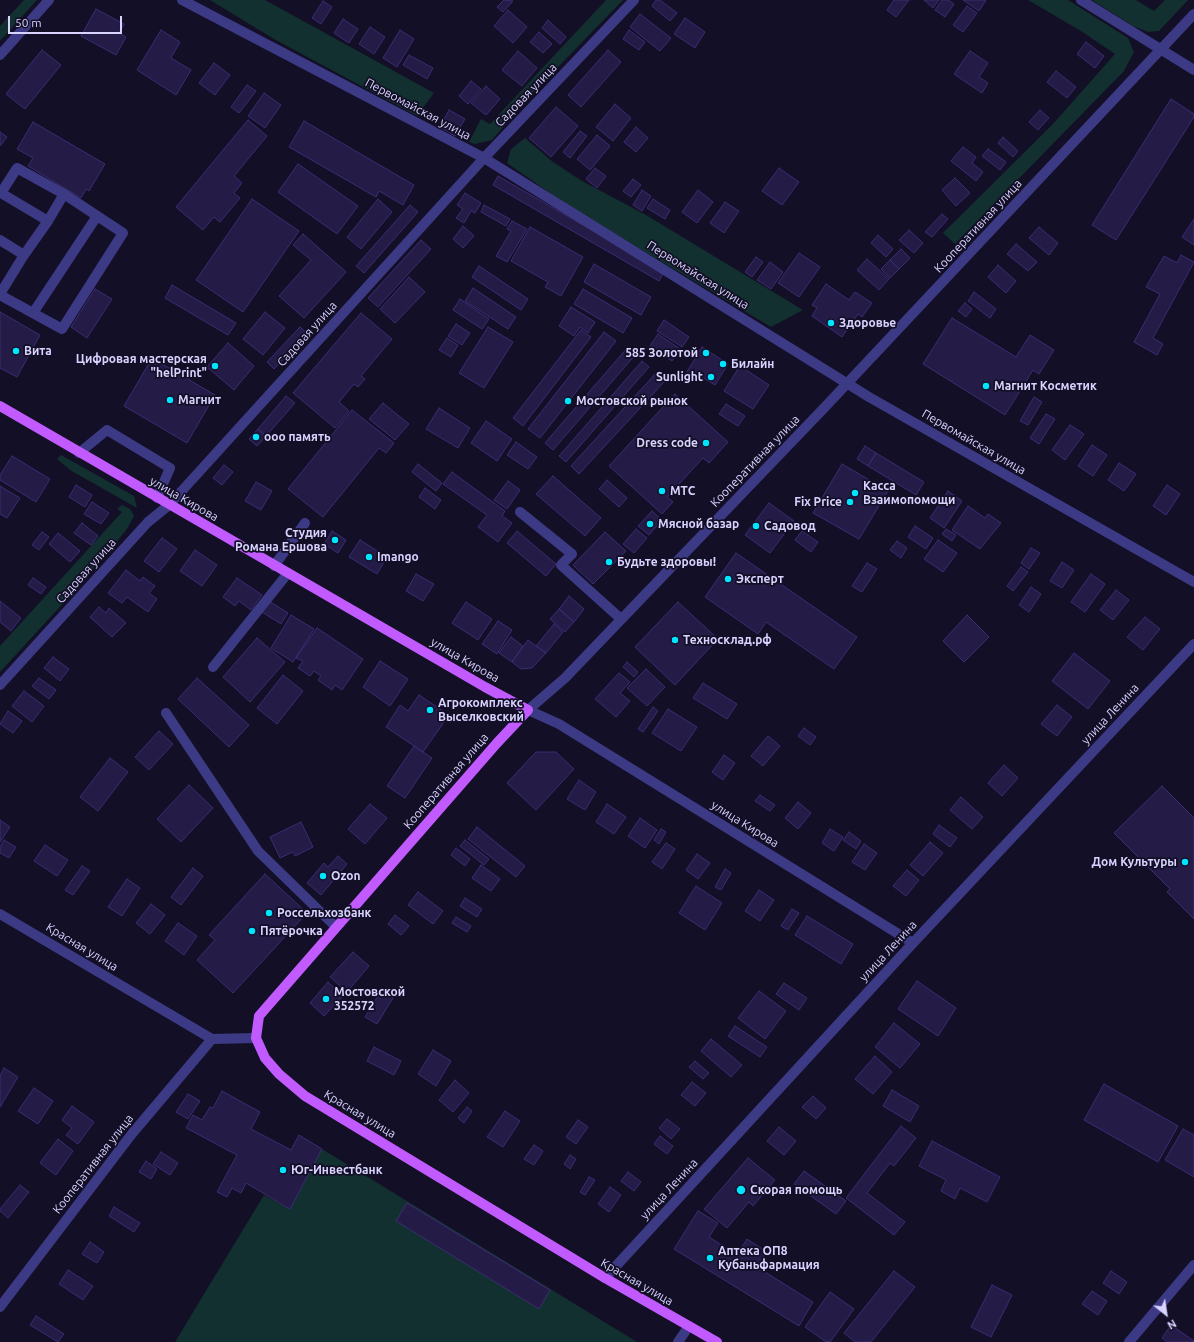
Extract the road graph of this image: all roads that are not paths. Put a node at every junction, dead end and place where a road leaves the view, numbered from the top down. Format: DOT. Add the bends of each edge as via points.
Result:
graph roads {
  1 [pos="49,0"];
  2 [pos="182,0"];
  3 [pos="634,0"];
  4 [pos="1081,0"];
  5 [pos="1194,14"];
  6 [pos="1160,50"];
  7 [pos="0,55"];
  8 [pos="1194,70"];
  9 [pos="484,158"];
  10 [pos="1,194"];
  11 [pos="64,194"];
  12 [pos="97,216"];
  13 [pos="48,221"];
  14 [pos="0,240"];
  15 [pos="24,255"];
  16 [pos="0,295"];
  17 [pos="33,313"];
  18 [pos="847,383"];
  19 [pos="0,406"];
  20 [pos="80,453"];
  21 [pos="157,498"];
  22 [pos="169,505"];
  23 [pos="520,512"];
  24 [pos="304,523"];
  25 [pos="274,566"];
  26 [pos="288,573"];
  27 [pos="1194,582"];
  28 [pos="621,619"];
  29 [pos="1194,644"];
  30 [pos="213,666"];
  31 [pos="0,685"];
  32 [pos="528,710"];
  33 [pos="166,713"];
  34 [pos="0,914"];
  35 [pos="336,927"];
  36 [pos="913,943"];
  37 [pos="256,1038"];
  38 [pos="212,1039"];
  39 [pos="1194,1265"];
  40 [pos="605,1278"];
  41 [pos="0,1308"];
  42 [pos="689,1326"];
  43 [pos="678,1342"];
  44 [pos="717,1342"];
  45 [pos="1129,1342"];
  1 -- 7 [label="street"];
  2 -- 9 [label="street, Первомайская улица"];
  3 -- 9 [label="street, Садовая улица"];
  4 -- 6 [label="street"];
  5 -- 6 [label="street, Кооперативная улица"];
  6 -- 8 [label="street"];
  6 -- 18 [label="street, Кооперативная улица"];
  9 -- 18 [label="street, Первомайская улица"];
  9 -- 22 [label="street, Садовая улица"];
  10 -- 11 [label="street" via="17,168"];
  10 -- 13 [label="street"];
  11 -- 12 [label="street"];
  11 -- 13 [label="street"];
  12 -- 17 [label="street"];
  12 -- 17 [label="street" via="123,233 62,329"];
  13 -- 15 [label="street"];
  14 -- 15 [label="street"];
  15 -- 16 [label="street"];
  16 -- 17 [label="street"];
  18 -- 27 [label="street, Первомайская улица"];
  18 -- 28 [label="street, Кооперативная улица"];
  19 -- 20 [label="main road, улица Кирова"];
  20 -- 21 [label="main road, улица Кирова"];
  20 -- 21 [label="street" via="107,430 170,468"];
  21 -- 22 [label="main road, улица Кирова"];
  22 -- 25 [label="main road, улица Кирова"];
  22 -- 31 [label="street, Садовая улица" via="148,522"];
  23 -- 28 [label="street" via="572,554 561,565"];
  24 -- 25 [label="street"];
  25 -- 26 [label="main road, улица Кирова"];
  26 -- 30 [label="street"];
  26 -- 32 [label="main road, улица Кирова"];
  28 -- 32 [label="street, Кооперативная улица" via="565,678"];
  29 -- 36 [label="street, улица Ленина"];
  32 -- 35 [label="main road, Кооперативная улица"];
  32 -- 36 [label="street, улица Кирова" via="559,724"];
  33 -- 35 [label="street" via="258,852"];
  34 -- 38 [label="street, Красная улица"];
  35 -- 37 [label="main road, Кооперативная улица" via="260,1016"];
  36 -- 40 [label="street, улица Ленина"];
  37 -- 38 [label="street"];
  37 -- 40 [label="main road, Красная улица" via="265,1058 305,1096"];
  38 -- 41 [label="street, Кооперативная улица" via="131,1135"];
  39 -- 45 [label="street"];
  40 -- 42 [label="main road, Красная улица"];
  42 -- 43 [label="street"];
  42 -- 44 [label="main road, Красная улица"];
}
